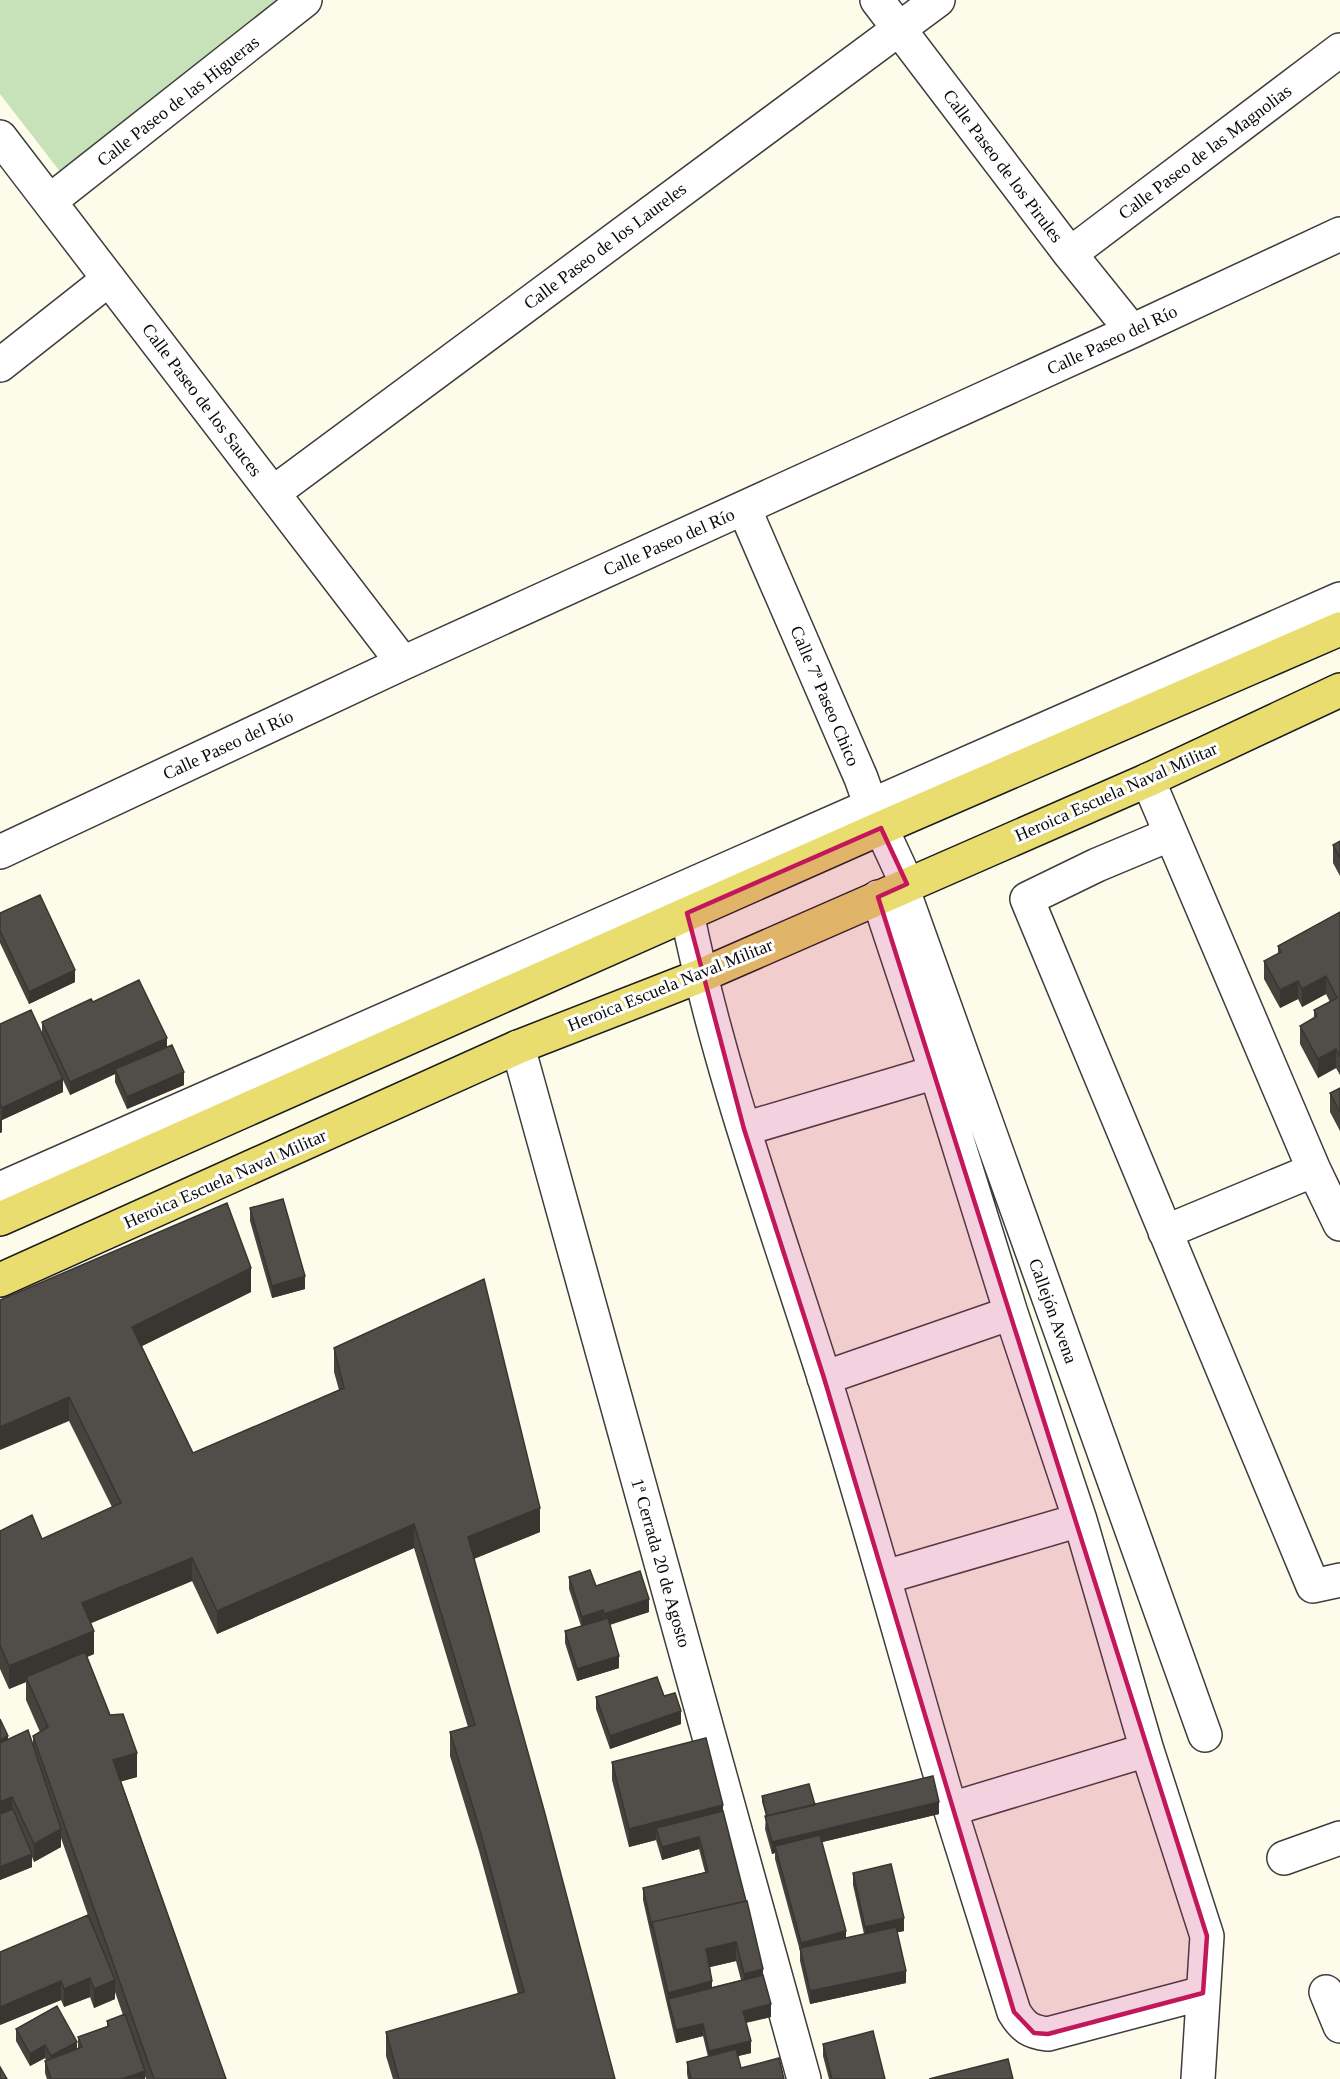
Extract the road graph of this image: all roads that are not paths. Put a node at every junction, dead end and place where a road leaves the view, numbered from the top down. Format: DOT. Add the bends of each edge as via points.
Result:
graph roads {
  1 [pos="305,0"];
  2 [pos="877,0"];
  3 [pos="938,0"];
  4 [pos="898,29"];
  5 [pos="1340,50"];
  6 [pos="0,137"];
  7 [pos="50,201"];
  8 [pos="1340,234"];
  9 [pos="1070,254"];
  10 [pos="109,279"];
  11 [pos="1132,331"];
  12 [pos="0,365"];
  13 [pos="273,493"];
  14 [pos="744,508"];
  15 [pos="1340,599"];
  16 [pos="1340,628"];
  17 [pos="403,663"];
  18 [pos="1340,690"];
  19 [pos="1148,780"];
  20 [pos="876,817"];
  21 [pos="1171,834"];
  22 [pos="0,852"];
  23 [pos="895,889"];
  24 [pos="687,913"];
  25 [pos="700,976"];
  26 [pos="518,1047"];
  27 [pos="936,1072"];
  28 [pos="744,1130"];
  29 [pos="1314,1170"];
  30 [pos="0,1189"];
  31 [pos="0,1219"];
  32 [pos="1340,1224"];
  33 [pos="1165,1232"];
  34 [pos="0,1280"];
  35 [pos="1011,1313"];
  36 [pos="824,1378"];
  37 [pos="1080,1520"];
  38 [pos="885,1577"];
  39 [pos="1340,1580"];
  40 [pos="1205,1735"];
  41 [pos="1147,1750"];
  42 [pos="951,1809"];
  43 [pos="1340,1838"];
  44 [pos="1284,1858"];
  45 [pos="1326,1992"];
  46 [pos="1203,1993"];
  47 [pos="1340,2026"];
  48 [pos="804,2079"];
  49 [pos="1198,2079"];
  1 -- 7 [label="street, Calle Paseo de las Higueras"];
  2 -- 4 [label="street, Calle Paseo de los Pirules"];
  3 -- 4 [label="street, Calle Paseo de los Laureles"];
  4 -- 9 [label="street, Calle Paseo de los Pirules"];
  4 -- 13 [label="street, Calle Paseo de los Laureles"];
  5 -- 9 [label="street, Calle Paseo de las Magnolias"];
  6 -- 7 [label="street, Calle Paseo de los Sauces"];
  7 -- 10 [label="street, Calle Paseo de los Sauces"];
  8 -- 11 [label="street, Calle Paseo del Río"];
  9 -- 11 [label="street, Calle Paseo de los Pirules"];
  10 -- 12 [label="street"];
  10 -- 13 [label="street, Calle Paseo de los Sauces"];
  11 -- 14 [label="street, Calle Paseo del Río"];
  13 -- 17 [label="street, Calle Paseo de los Sauces"];
  14 -- 17 [label="street, Calle Paseo del Río"];
  14 -- 20 [label="street, Calle 7ª Paseo Chico"];
  15 -- 20 [label="street"];
  16 -- 20 [label="main road"];
  17 -- 22 [label="street, Calle Paseo del Río"];
  18 -- 19 [label="main road, Heroica Escuela Naval Militar"];
  19 -- 21 [label="street"];
  19 -- 23 [label="main road, Heroica Escuela Naval Militar"];
  20 -- 23 [label="street, Calle 7ª Paseo Chico"];
  20 -- 24 [label="main road"];
  20 -- 30 [label="street"];
  21 -- 29 [label="street"];
  21 -- 33 [label="street" via="1027,899"];
  23 -- 25 [label="main road, Heroica Escuela Naval Militar"];
  23 -- 27 [label="street"];
  23 -- 40 [label="street, Callejón Avena"];
  24 -- 25 [label="street"];
  24 -- 31 [label="main road"];
  25 -- 26 [label="main road, Heroica Escuela Naval Militar"];
  25 -- 28 [label="street"];
  26 -- 34 [label="main road, Heroica Escuela Naval Militar"];
  26 -- 48 [label="street, 1ª Cerrada 20 de Agosto"];
  27 -- 28 [label="street"];
  27 -- 35 [label="street"];
  28 -- 36 [label="street"];
  29 -- 32 [label="street"];
  29 -- 33 [label="street"];
  33 -- 39 [label="street" via="1313,1586"];
  35 -- 36 [label="street"];
  35 -- 37 [label="street"];
  36 -- 38 [label="street"];
  37 -- 38 [label="street"];
  37 -- 41 [label="street"];
  38 -- 42 [label="street"];
  41 -- 42 [label="street"];
  41 -- 46 [label="street" via="1207,1936"];
  42 -- 46 [label="street" via="1014,2012 1022,2025 1034,2033 1048,2034"];
  43 -- 44 [label="street"];
  45 -- 47 [label="street"];
  46 -- 49 [label="street"];
}
